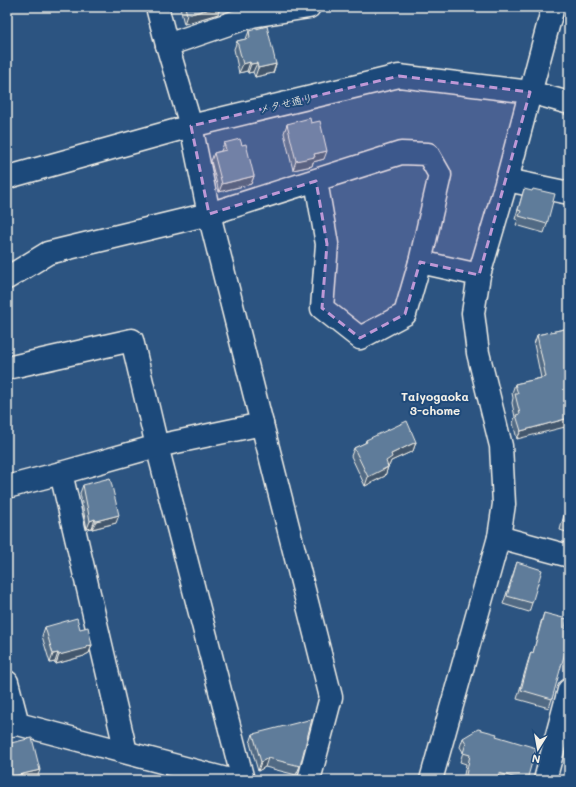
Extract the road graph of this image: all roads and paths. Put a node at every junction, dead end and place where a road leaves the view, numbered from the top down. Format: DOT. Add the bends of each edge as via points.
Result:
graph roads {
  1 [pos="157,7"];
  2 [pos="309,7"];
  3 [pos="553,7"];
  4 [pos="248,11"];
  5 [pos="167,45"];
  6 [pos="530,92"];
  7 [pos="569,103"];
  8 [pos="191,126"];
  9 [pos="7,178"];
  10 [pos="507,180"];
  11 [pos="316,181"];
  12 [pos="569,193"];
  13 [pos="209,214"];
  14 [pos="420,262"];
  15 [pos="480,275"];
  16 [pos="7,278"];
  17 [pos="7,368"];
  18 [pos="262,424"];
  19 [pos="157,446"];
  20 [pos="61,474"];
  21 [pos="7,486"];
  22 [pos="499,537"];
  23 [pos="569,556"];
  24 [pos="7,682"];
  25 [pos="569,690"];
  26 [pos="13,725"];
  27 [pos="126,752"];
  28 [pos="230,780"];
  29 [pos="243,780"];
  30 [pos="309,780"];
  31 [pos="431,780"];
  32 [pos="545,780"];
  1 -- 5 [label="street"];
  2 -- 4 [label="street"];
  3 -- 6 [label="street"];
  4 -- 5 [label="street"];
  5 -- 8 [label="street"];
  6 -- 7 [label="street, メタせ通り"];
  6 -- 8 [label="street, メタせ通り" via="399,76"];
  6 -- 10 [label="street"];
  8 -- 9 [label="street, メタせ通り"];
  8 -- 13 [label="street"];
  10 -- 12 [label="street"];
  10 -- 15 [label="street"];
  11 -- 13 [label="street"];
  11 -- 14 [label="street" via="401,152 428,154 440,175"];
  11 -- 14 [label="street" via="327,244 322,308 338,321 360,338 405,314"];
  13 -- 16 [label="street" via="48,253"];
  13 -- 18 [label="street"];
  14 -- 15 [label="street"];
  15 -- 22 [label="street" via="473,314 478,353 501,446 504,504"];
  17 -- 19 [label="street" via="132,340"];
  18 -- 19 [label="street"];
  18 -- 30 [label="street" via="331,697"];
  19 -- 20 [label="street"];
  19 -- 29 [label="street"];
  20 -- 21 [label="street"];
  20 -- 27 [label="street"];
  22 -- 23 [label="street"];
  22 -- 31 [label="street"];
  24 -- 26 [label="street"];
  25 -- 32 [label="street"];
  26 -- 27 [label="street"];
  27 -- 28 [label="street"];
}
